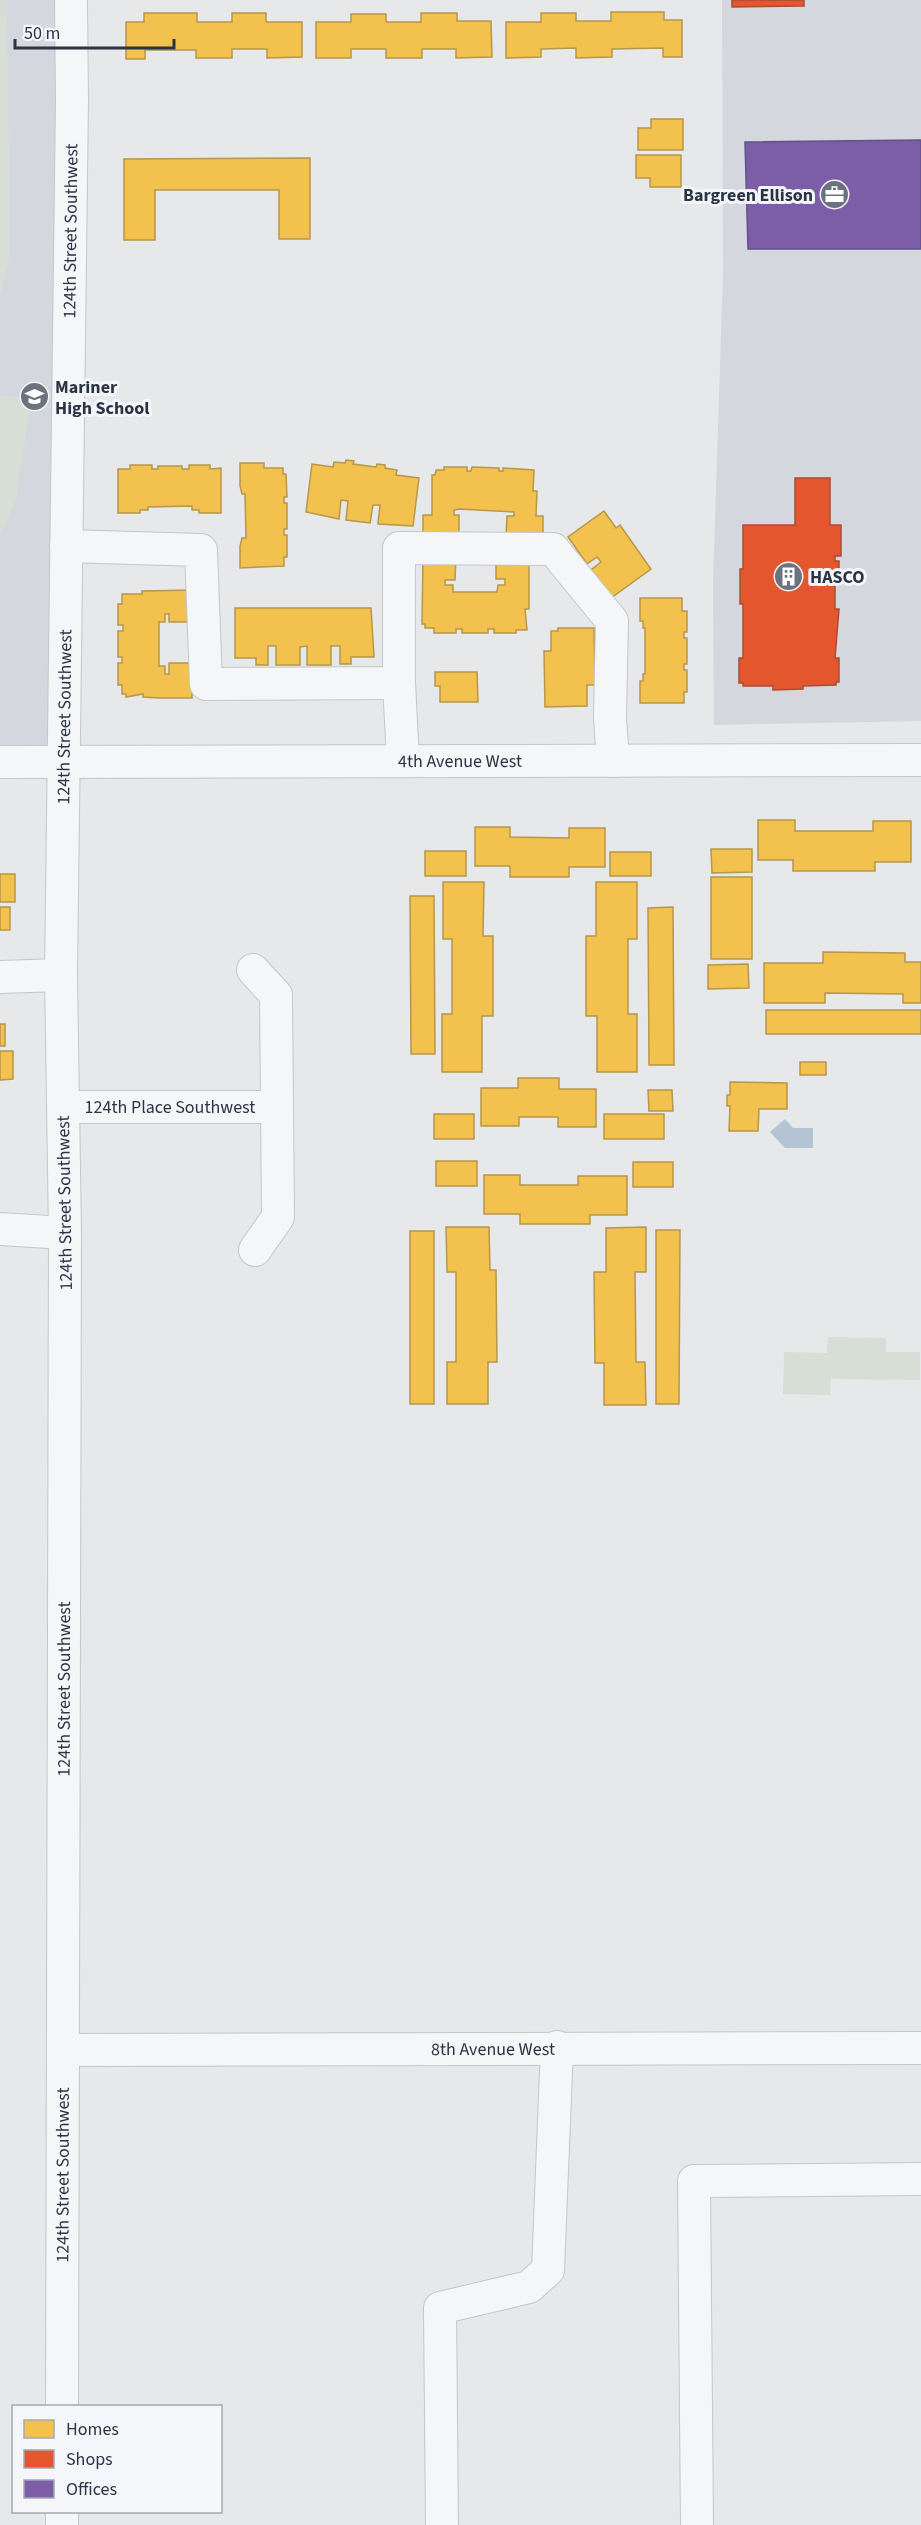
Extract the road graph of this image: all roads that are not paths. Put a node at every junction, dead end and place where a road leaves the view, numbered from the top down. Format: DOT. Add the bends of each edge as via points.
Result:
graph roads {
  1 [pos="71,0"];
  2 [pos="66,546"];
  3 [pos="399,683"];
  4 [pos="403,760"];
  5 [pos="921,760"];
  6 [pos="63,761"];
  7 [pos="613,761"];
  8 [pos="0,762"];
  9 [pos="253,970"];
  10 [pos="61,975"];
  11 [pos="0,977"];
  12 [pos="64,1107"];
  13 [pos="277,1107"];
  14 [pos="0,1229"];
  15 [pos="65,1233"];
  16 [pos="255,1250"];
  17 [pos="557,2047"];
  18 [pos="921,2048"];
  19 [pos="64,2050"];
  20 [pos="921,2179"];
  21 [pos="62,2405"];
  22 [pos="442,2525"];
  23 [pos="697,2525"];
  1 -- 2 [label="street, 124th Street Southwest"];
  2 -- 3 [label="street" via="201,550 206,684"];
  2 -- 6 [label="street, 124th Street Southwest"];
  3 -- 4 [label="street"];
  3 -- 7 [label="street" via="399,548 553,549 612,621"];
  4 -- 6 [label="street, 4th Avenue West"];
  4 -- 7 [label="street, 4th Avenue West"];
  5 -- 7 [label="street, 4th Avenue West"];
  6 -- 8 [label="street, 4th Avenue West"];
  6 -- 10 [label="street, 124th Street Southwest"];
  9 -- 13 [label="street, 124th Place Southwest" via="276,995"];
  10 -- 11 [label="street"];
  10 -- 12 [label="street, 124th Street Southwest"];
  12 -- 13 [label="street, 124th Place Southwest"];
  12 -- 15 [label="street, 124th Street Southwest"];
  13 -- 16 [label="street, 124th Place Southwest" via="278,1217"];
  14 -- 15 [label="street"];
  15 -- 19 [label="street, 124th Street Southwest"];
  17 -- 18 [label="street, 8th Avenue West"];
  17 -- 19 [label="street, 8th Avenue West"];
  17 -- 22 [label="street" via="548,2270 529,2287 440,2307"];
  19 -- 21 [label="street, 124th Street Southwest"];
  20 -- 23 [label="street" via="694,2181"];
}
